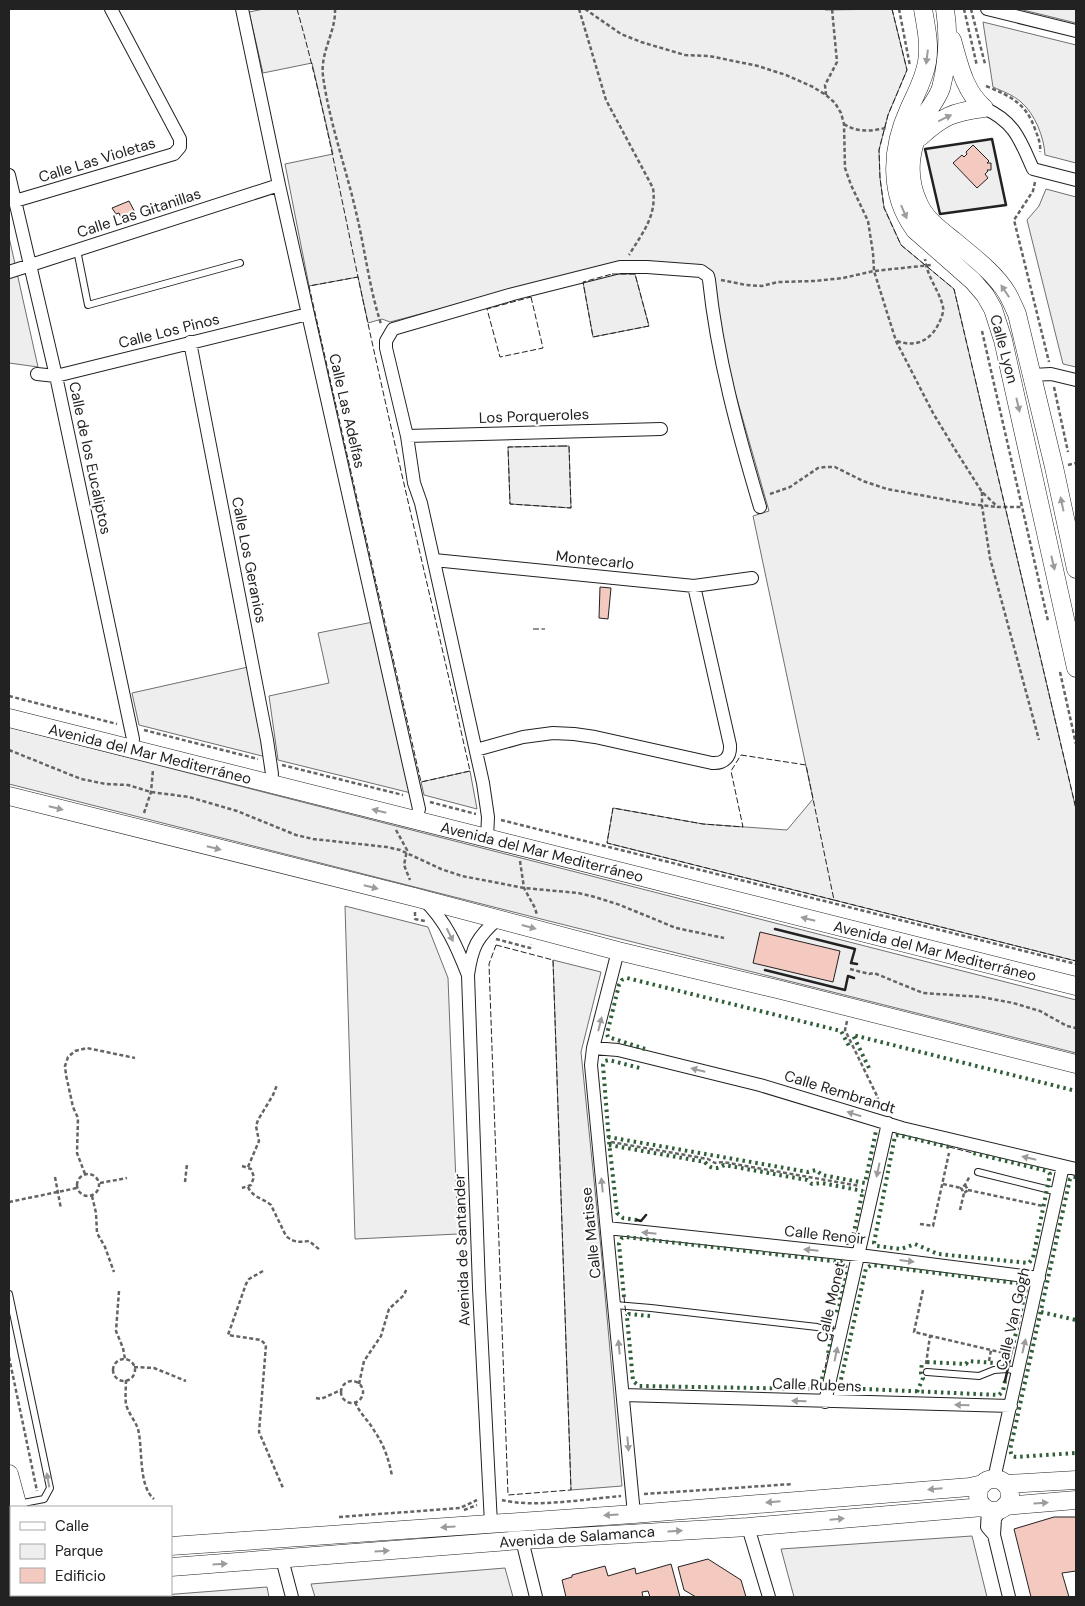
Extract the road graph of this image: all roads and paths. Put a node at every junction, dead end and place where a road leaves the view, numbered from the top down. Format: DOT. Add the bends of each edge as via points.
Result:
graph roads {
  1 [pos="111,9"];
  2 [pos="242,9"];
  3 [pos="335,9"];
  4 [pos="579,9"];
  5 [pos="585,9"];
  6 [pos="832,9"];
  7 [pos="899,9"];
  8 [pos="923,9"];
  9 [pos="945,9"];
  10 [pos="964,9"];
  11 [pos="972,9"];
  12 [pos="987,9"];
  13 [pos="948,28"];
  14 [pos="1076,31"];
  15 [pos="985,64"];
  16 [pos="979,72"];
  17 [pos="911,74"];
  18 [pos="981,82"];
  19 [pos="826,95"];
  20 [pos="984,108"];
  21 [pos="844,124"];
  22 [pos="888,127"];
  23 [pos="914,144"];
  24 [pos="1038,170"];
  25 [pos="9,175"];
  26 [pos="1076,180"];
  27 [pos="279,185"];
  28 [pos="15,201"];
  29 [pos="924,238"];
  30 [pos="77,250"];
  31 [pos="240,263"];
  32 [pos="934,264"];
  33 [pos="30,265"];
  34 [pos="926,265"];
  35 [pos="620,267"];
  36 [pos="874,271"];
  37 [pos="9,272"];
  38 [pos="708,276"];
  39 [pos="308,314"];
  40 [pos="981,324"];
  41 [pos="389,334"];
  42 [pos="896,341"];
  43 [pos="190,342"];
  44 [pos="37,374"];
  45 [pos="1052,374"];
  46 [pos="1032,375"];
  47 [pos="56,376"];
  48 [pos="1076,380"];
  49 [pos="661,429"];
  50 [pos="407,436"];
  51 [pos="1068,455"];
  52 [pos="1070,464"];
  53 [pos="1072,473"];
  54 [pos="982,492"];
  55 [pos="758,502"];
  56 [pos="1040,505"];
  57 [pos="982,506"];
  58 [pos="998,507"];
  59 [pos="1022,507"];
  60 [pos="434,560"];
  61 [pos="1076,569"];
  62 [pos="752,578"];
  63 [pos="694,586"];
  64 [pos="1050,629"];
  65 [pos="1058,667"];
  66 [pos="1076,668"];
  67 [pos="9,696"];
  68 [pos="9,718"];
  69 [pos="1076,722"];
  70 [pos="1071,723"];
  71 [pos="130,727"];
  72 [pos="159,734"];
  73 [pos="1039,740"];
  74 [pos="1076,744"];
  75 [pos="131,749"];
  76 [pos="9,750"];
  77 [pos="476,750"];
  78 [pos="156,755"];
  79 [pos="270,762"];
  80 [pos="269,784"];
  81 [pos="151,792"];
  82 [pos="389,792"];
  83 [pos="9,796"];
  84 [pos="416,799"];
  85 [pos="393,814"];
  86 [pos="488,817"];
  87 [pos="416,820"];
  88 [pos="521,825"];
  89 [pos="139,829"];
  90 [pos="487,838"];
  91 [pos="520,847"];
  92 [pos="407,853"];
  93 [pos="524,888"];
  94 [pos="419,898"];
  95 [pos="498,919"];
  96 [pos="446,927"];
  97 [pos="535,928"];
  98 [pos="480,935"];
  99 [pos="724,938"];
  100 [pos="618,951"];
  101 [pos="1076,964"];
  102 [pos="850,969"];
  103 [pos="468,974"];
  104 [pos="1076,986"];
  105 [pos="850,1008"];
  106 [pos="1076,1028"];
  107 [pos="593,1048"];
  108 [pos="135,1058"];
  109 [pos="1076,1064"];
  110 [pos="276,1085"];
  111 [pos="869,1118"];
  112 [pos="888,1123"];
  113 [pos="597,1141"];
  114 [pos="950,1152"];
  115 [pos="187,1164"];
  116 [pos="242,1166"];
  117 [pos="1063,1166"];
  118 [pos="248,1167"];
  119 [pos="1076,1169"];
  120 [pos="978,1172"];
  121 [pos="85,1174"];
  122 [pos="970,1175"];
  123 [pos="55,1177"];
  124 [pos="127,1178"];
  125 [pos="185,1182"];
  126 [pos="100,1183"];
  127 [pos="942,1184"];
  128 [pos="966,1184"];
  129 [pos="248,1187"];
  130 [pos="77,1188"];
  131 [pos="242,1188"];
  132 [pos="874,1188"];
  133 [pos="961,1188"];
  134 [pos="968,1190"];
  135 [pos="58,1192"];
  136 [pos="1058,1192"];
  137 [pos="964,1193"];
  138 [pos="92,1196"];
  139 [pos="9,1202"];
  140 [pos="1054,1208"];
  141 [pos="61,1209"];
  142 [pos="960,1210"];
  143 [pos="920,1224"];
  144 [pos="607,1228"];
  145 [pos="320,1250"];
  146 [pos="859,1255"];
  147 [pos="263,1271"];
  148 [pos="114,1272"];
  149 [pos="1039,1278"];
  150 [pos="407,1288"];
  151 [pos="923,1290"];
  152 [pos="119,1291"];
  153 [pos="9,1294"];
  154 [pos="615,1305"];
  155 [pos="840,1334"];
  156 [pos="930,1336"];
  157 [pos="9,1357"];
  158 [pos="1021,1358"];
  159 [pos="125,1359"];
  160 [pos="134,1367"];
  161 [pos="927,1372"];
  162 [pos="1018,1372"];
  163 [pos="126,1380"];
  164 [pos="186,1381"];
  165 [pos="359,1384"];
  166 [pos="341,1390"];
  167 [pos="624,1395"];
  168 [pos="316,1398"];
  169 [pos="355,1402"];
  170 [pos="825,1402"];
  171 [pos="1010,1406"];
  172 [pos="9,1474"];
  173 [pos="392,1476"];
  174 [pos="1076,1480"];
  175 [pos="994,1482"];
  176 [pos="283,1488"];
  177 [pos="40,1500"];
  178 [pos="154,1500"];
  179 [pos="1076,1500"];
  180 [pos="17,1506"];
  181 [pos="994,1508"];
  182 [pos="634,1514"];
  183 [pos="491,1524"];
  184 [pos="748,1527"];
  185 [pos="522,1540"];
  186 [pos="172,1546"];
  187 [pos="282,1559"];
  188 [pos="172,1567"];
  189 [pos="38,1596"];
  190 [pos="32,1597"];
  191 [pos="292,1597"];
  192 [pos="536,1597"];
  193 [pos="769,1597"];
  194 [pos="1009,1597"];
  1 -- 28 [label="street, Calle Las Violetas" via="180,139 180,147 174,154"];
  2 -- 27 [label="street, Calle Las Adelfas"];
  3 -- 41 [label="path" via="323,74 375,305 381,324"];
  4 -- 35 [label="path" via="606,100 653,188 655,200 649,223"];
  5 -- 19 [label="path" via="621,34 640,42 685,55 758,66 786,75"];
  6 -- 19 [label="path" via="838,57 824,85"];
  7 -- 17 [label="path"];
  8 -- 29 [label="street, Calle Lyon, one-way" via="928,42 927,62 922,83 899,133 894,170 907,220"];
  9 -- 13 [label="street, Calle Lyon"];
  10 -- 16 [label="path"];
  11 -- 15 [label="path"];
  12 -- 14 [label="street"];
  13 -- 20 [label="street" via="964,81 974,99"];
  13 -- 23 [label="street, Calle Lyon" via="947,57 940,90"];
  18 -- 24 [label="path" via="1015,100 1027,111 1041,145"];
  19 -- 21 [label="path" via="835,103"];
  23 -- 20 [label="street, one-way" via="945,117"];
  20 -- 24 [label="street" via="1014,129 1033,169"];
  21 -- 22 [label="path" via="857,130 873,131"];
  21 -- 36 [label="path" via="845,168 868,221"];
  46 -- 23 [label="street, Calle Lyon, one-way" via="1008,294 983,266 929,220 917,201 911,170"];
  24 -- 26 [label="street"];
  24 -- 45 [label="path" via="1033,191 1014,220"];
  25 -- 28 [label="street, Calle de los Eucaliptos"];
  27 -- 30 [label="street, Calle Las Gitanillas"];
  27 -- 39 [label="street, Calle Las Adelfas"];
  28 -- 33 [label="street, Calle de los Eucaliptos"];
  29 -- 34 [label="path"];
  29 -- 56 [label="street, Calle Lyon, one-way" via="973,281 993,309"];
  30 -- 31 [label="lane" via="88,305"];
  30 -- 33 [label="street, Calle Las Gitanillas"];
  32 -- 34 [label="path"];
  33 -- 37 [label="street, Calle Las Gitanillas"];
  33 -- 47 [label="street, Calle de los Eucaliptos"];
  34 -- 36 [label="path"];
  34 -- 42 [label="path" via="943,308 941,319 933,333 922,342"];
  35 -- 38 [label="street" via="701,270"];
  35 -- 41 [label="street" via="513,294 393,329"];
  36 -- 38 [label="path" via="815,282 778,282 762,286"];
  36 -- 42 [label="path"];
  38 -- 55 [label="street" via="732,404"];
  39 -- 43 [label="street, Calle Los Pinos"];
  39 -- 84 [label="street, Calle Las Adelfas"];
  40 -- 59 [label="path"];
  41 -- 50 [label="street" via="386,348"];
  42 -- 54 [label="path" via="933,413"];
  43 -- 47 [label="street, Calle Los Pinos"];
  43 -- 79 [label="street, Calle Los Geranios"];
  44 -- 47 [label="street, Calle Los Pinos"];
  45 -- 46 [label="street"];
  45 -- 48 [label="street"];
  45 -- 51 [label="path"];
  61 -- 46 [label="street, Calle Lyon, one-way"];
  47 -- 71 [label="street, Calle de los Eucaliptos"];
  49 -- 50 [label="street, Los Porqueroles"];
  50 -- 60 [label="street" via="414,483"];
  52 -- 53 [label="path"];
  54 -- 57 [label="path"];
  54 -- 58 [label="path"];
  55 -- 57 [label="path" via="826,466 887,489"];
  56 -- 59 [label="path"];
  56 -- 66 [label="street, Calle Lyon, one-way"];
  57 -- 58 [label="path"];
  57 -- 73 [label="path" via="990,558"];
  58 -- 59 [label="path"];
  59 -- 64 [label="path"];
  60 -- 63 [label="street, Montecarlo"];
  60 -- 77 [label="street"];
  62 -- 63 [label="street, Montecarlo"];
  63 -- 77 [label="street" via="730,745 726,759 712,763 595,737 553,734 523,737"];
  65 -- 70 [label="path"];
  67 -- 71 [label="path"];
  68 -- 75 [label="street, Avenida del Mar Mediterráneo"];
  69 -- 70 [label="path"];
  70 -- 74 [label="path"];
  71 -- 72 [label="path"];
  71 -- 75 [label="street, Calle de los Eucaliptos"];
  72 -- 78 [label="path"];
  72 -- 79 [label="path"];
  75 -- 78 [label="street, Avenida del Mar Mediterráneo"];
  76 -- 81 [label="path" via="80,779 128,785"];
  77 -- 86 [label="street"];
  78 -- 80 [label="street, Avenida del Mar Mediterráneo"];
  78 -- 81 [label="path"];
  79 -- 80 [label="street, Calle Los Geranios" via="272,774"];
  79 -- 82 [label="path"];
  85 -- 80 [label="street, Avenida del Mar Mediterráneo, one-way"];
  81 -- 89 [label="path"];
  81 -- 92 [label="path" via="212,803 296,835 387,847"];
  82 -- 84 [label="path"];
  82 -- 85 [label="path"];
  83 -- 89 [label="street, one-way"];
  84 -- 86 [label="path"];
  84 -- 87 [label="street, Calle Las Adelfas"];
  85 -- 87 [label="street, Avenida del Mar Mediterráneo"];
  85 -- 92 [label="path" via="395,829"];
  86 -- 88 [label="path"];
  86 -- 90 [label="street"];
  87 -- 90 [label="street, Avenida del Mar Mediterráneo"];
  88 -- 91 [label="path"];
  88 -- 101 [label="path"];
  89 -- 94 [label="street, one-way"];
  90 -- 91 [label="street, Avenida del Mar Mediterráneo"];
  91 -- 93 [label="path"];
  104 -- 91 [label="street, Avenida del Mar Mediterráneo, one-way"];
  92 -- 93 [label="path" via="462,876"];
  92 -- 94 [label="path" via="404,865"];
  93 -- 97 [label="path" via="537,913"];
  93 -- 99 [label="path" via="596,898 676,928"];
  94 -- 95 [label="street"];
  94 -- 96 [label="street, Avenida de Santander" via="436,911"];
  94 -- 96 [label="path" via="415,919"];
  95 -- 97 [label="street, one-way"];
  95 -- 98 [label="street, Avenida de Santander"];
  96 -- 103 [label="street, Avenida de Santander, one-way"];
  97 -- 98 [label="path" via="530,948"];
  97 -- 100 [label="street"];
  98 -- 103 [label="street, Avenida de Santander" via="470,956"];
  100 -- 105 [label="street"];
  107 -- 100 [label="street, Calle Matisse, one-way"];
  102 -- 106 [label="path" via="874,973 923,993 982,997 1013,1003 1040,1011"];
  103 -- 183 [label="street, Avenida de Santander"];
  105 -- 109 [label="street"];
  105 -- 111 [label="path" via="845,1030 878,1098"];
  111 -- 107 [label="street, Calle Rembrandt, one-way" via="760,1085 618,1050"];
  107 -- 113 [label="street, Calle Matisse" via="591,1064"];
  108 -- 121 [label="path" via="88,1048 74,1051 68,1057 66,1075 78,1118 77,1153"];
  110 -- 118 [label="path" via="258,1120 259,1141"];
  111 -- 112 [label="street, Calle Rembrandt"];
  117 -- 112 [label="street, Calle Rembrandt, one-way"];
  112 -- 132 [label="street, Calle Monet, one-way"];
  113 -- 132 [label="path"];
  144 -- 113 [label="street, Calle Matisse, one-way"];
  114 -- 127 [label="path"];
  115 -- 125 [label="path"];
  116 -- 118 [label="path"];
  117 -- 119 [label="street, Calle Rembrandt"];
  117 -- 136 [label="street, Calle Van Gogh"];
  118 -- 129 [label="path" via="254,1177"];
  120 -- 136 [label="lane"];
  121 -- 126 [label="path" via="94,1174"];
  121 -- 130 [label="path" via="78,1179"];
  122 -- 128 [label="path"];
  123 -- 135 [label="path"];
  124 -- 126 [label="path"];
  126 -- 138 [label="path" via="99,1190"];
  127 -- 133 [label="path"];
  127 -- 143 [label="path" via="933,1226"];
  128 -- 133 [label="path"];
  128 -- 134 [label="path"];
  129 -- 131 [label="path"];
  129 -- 145 [label="path" via="252,1194 271,1205 286,1236 298,1242 309,1241"];
  130 -- 135 [label="path"];
  130 -- 138 [label="path" via="83,1195"];
  132 -- 146 [label="street, Calle Monet"];
  133 -- 137 [label="path"];
  134 -- 137 [label="path"];
  134 -- 140 [label="path"];
  135 -- 139 [label="path"];
  135 -- 141 [label="path"];
  136 -- 140 [label="street, Calle Van Gogh"];
  137 -- 142 [label="path"];
  138 -- 148 [label="path" via="98,1233"];
  140 -- 149 [label="street, Calle Van Gogh"];
  146 -- 144 [label="street, Calle Renoir, one-way"];
  144 -- 154 [label="street, Calle Matisse"];
  146 -- 149 [label="street, Calle Renoir, one-way"];
  146 -- 155 [label="street, Calle Monet"];
  147 -- 176 [label="path" via="246,1284 228,1335 261,1340 266,1345 259,1432"];
  158 -- 149 [label="street, Calle Van Gogh, one-way"];
  150 -- 165 [label="path" via="404,1296 389,1309 381,1336 364,1360"];
  151 -- 156 [label="path" via="914,1332"];
  152 -- 159 [label="path" via="116,1331"];
  177 -- 153 [label="lane, one-way" via="47,1496 50,1484"];
  154 -- 155 [label="lane" via="817,1327"];
  167 -- 154 [label="street, Calle Matisse, one-way"];
  170 -- 155 [label="street, Calle Monet, one-way"];
  156 -- 158 [label="path"];
  156 -- 161 [label="path"];
  157 -- 177 [label="path"];
  158 -- 162 [label="street, Calle Van Gogh"];
  159 -- 160 [label="path"];
  159 -- 163 [label="path" via="116,1362 113,1371 117,1378"];
  160 -- 163 [label="path" via="133,1376"];
  160 -- 164 [label="path" via="154,1368"];
  161 -- 162 [label="lane" via="979,1376 994,1370"];
  162 -- 171 [label="street, Calle Van Gogh"];
  163 -- 178 [label="path" via="126,1404 138,1431 147,1488"];
  165 -- 166 [label="path" via="351,1381"];
  165 -- 169 [label="path" via="363,1392"];
  166 -- 168 [label="path"];
  166 -- 169 [label="path" via="346,1402"];
  170 -- 167 [label="street, Calle Rubens, one-way"];
  167 -- 182 [label="street, Calle Matisse, one-way"];
  169 -- 173 [label="path" via="384,1448"];
  171 -- 170 [label="street, Calle Rubens, one-way"];
  171 -- 175 [label="street, Calle Van Gogh"];
  172 -- 180 [label="street"];
  174 -- 175 [label="street, Avenida de Salamanca"];
  175 -- 181 [label="street" via="978,1495"];
  175 -- 181 [label="street" via="1010,1495"];
  175 -- 182 [label="street, Avenida de Salamanca, one-way" via="970,1487"];
  177 -- 180 [label="lane"];
  181 -- 179 [label="street, Avenida de Salamanca, one-way"];
  184 -- 181 [label="street, Avenida de Salamanca, one-way"];
  181 -- 194 [label="street" via="987,1527 994,1536"];
  182 -- 183 [label="street, Avenida de Salamanca, one-way"];
  183 -- 186 [label="street, Avenida de Salamanca, one-way"];
  185 -- 184 [label="street, Avenida de Salamanca, one-way"];
  184 -- 193 [label="street"];
  187 -- 185 [label="street, Avenida de Salamanca, one-way"];
  185 -- 192 [label="street"];
  188 -- 187 [label="street, Avenida de Salamanca, one-way"];
  187 -- 191 [label="street"];
  189 -- 190 [label="street"];
}
